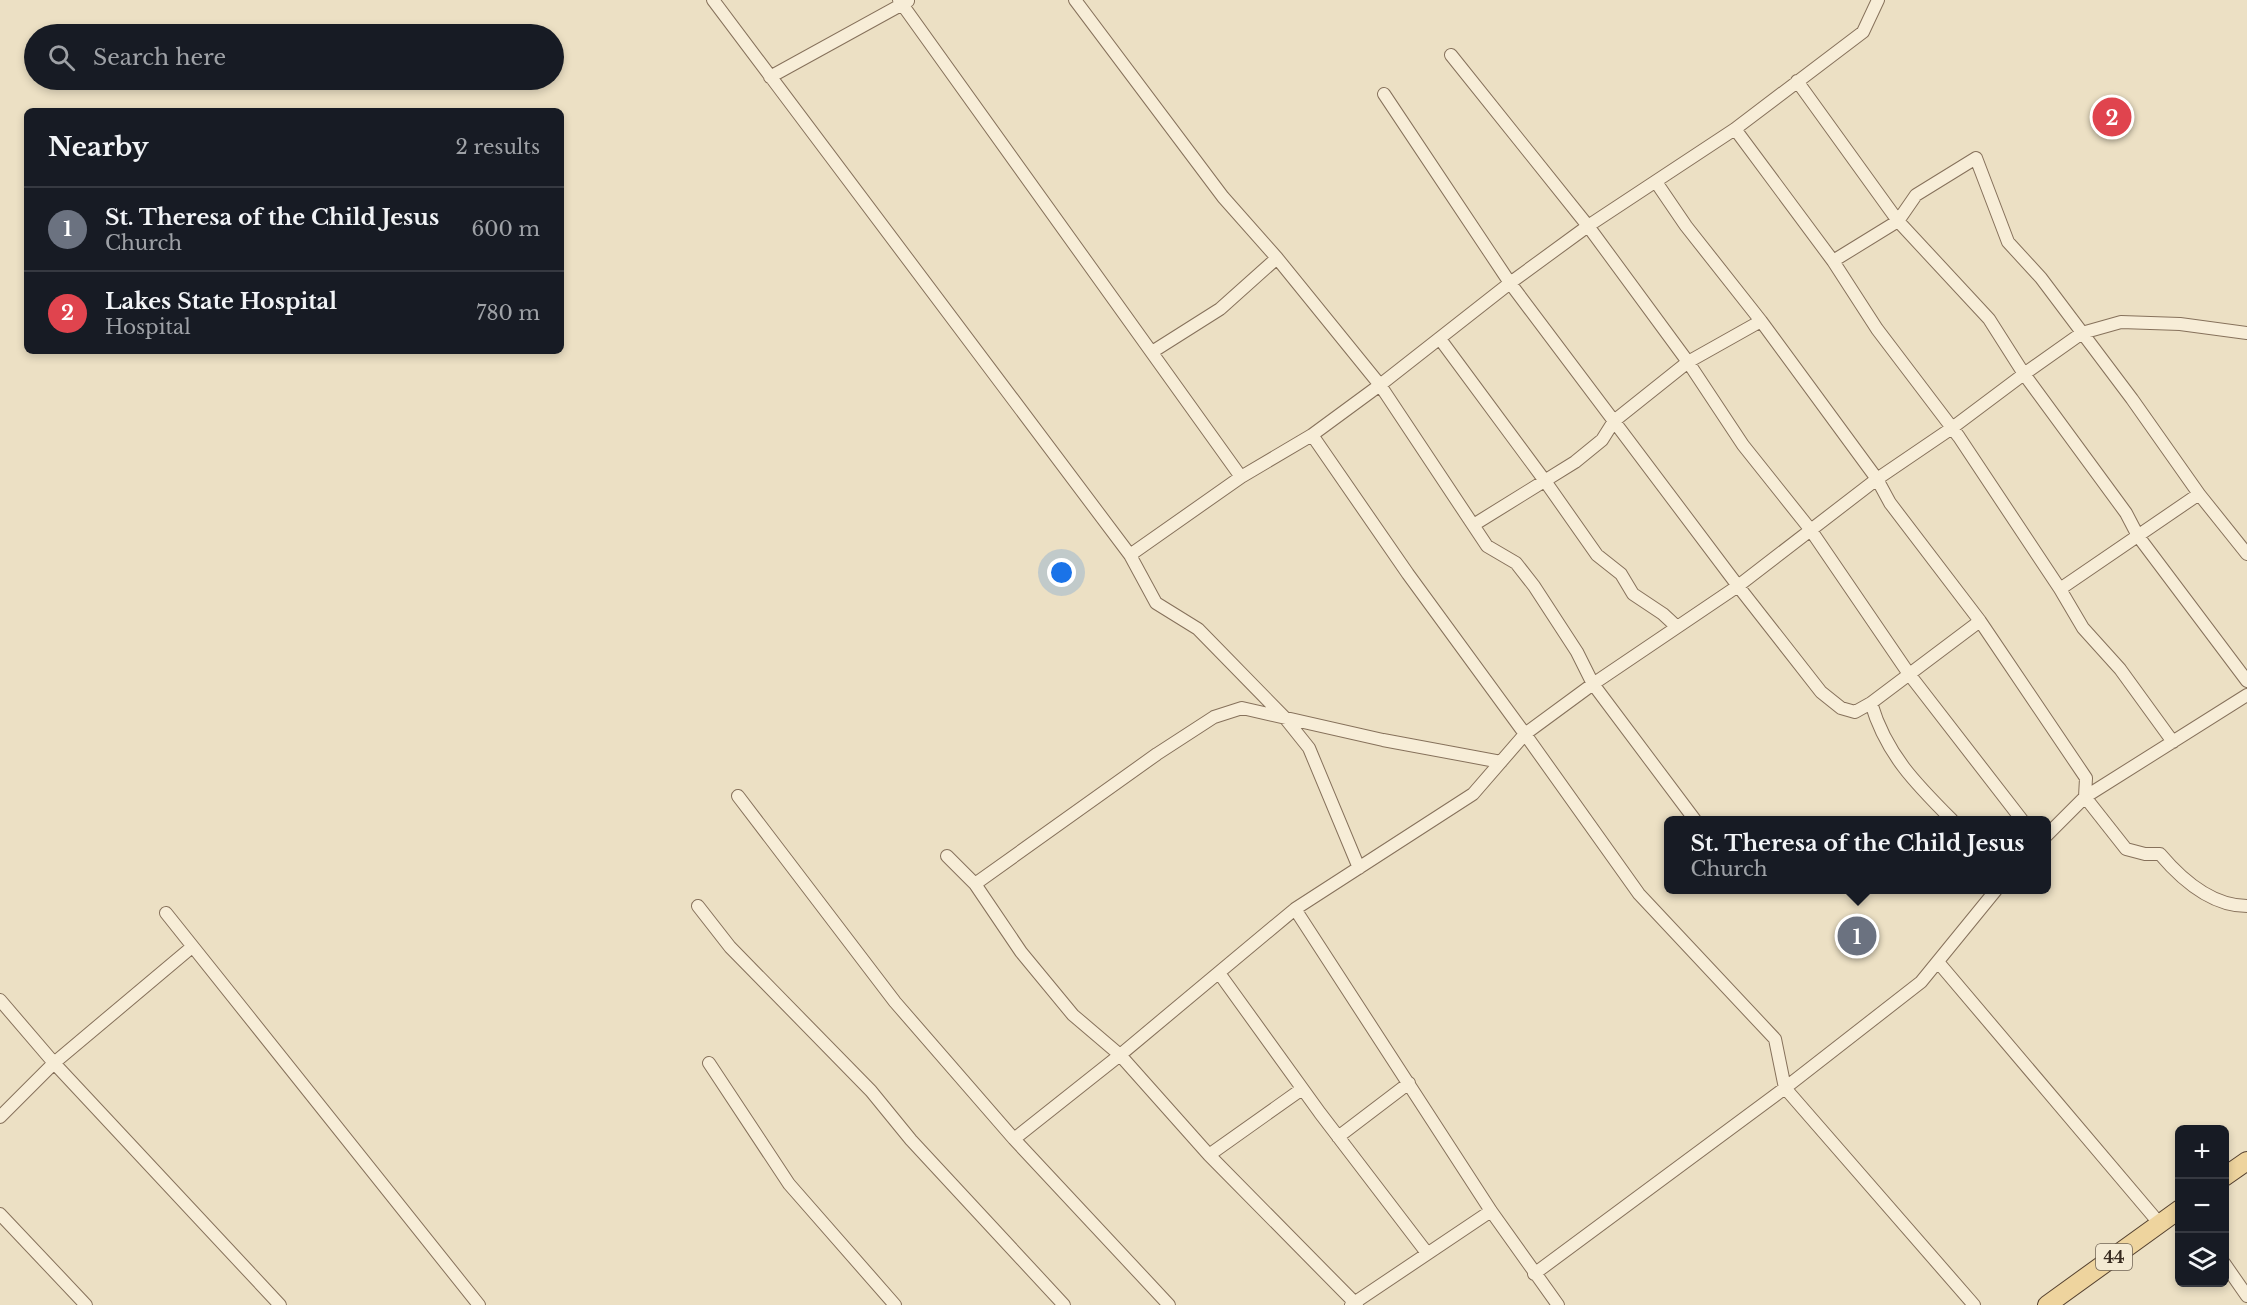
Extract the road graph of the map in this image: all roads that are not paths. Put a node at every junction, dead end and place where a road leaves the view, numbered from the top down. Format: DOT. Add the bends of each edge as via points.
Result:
graph roads {
  1 [pos="713,0"];
  2 [pos="1075,0"];
  3 [pos="1878,0"];
  4 [pos="903,1"];
  5 [pos="1451,55"];
  6 [pos="770,77"];
  7 [pos="1797,81"];
  8 [pos="1384,94"];
  9 [pos="1735,129"];
  10 [pos="1656,182"];
  11 [pos="1898,221"];
  12 [pos="1588,226"];
  13 [pos="1277,258"];
  14 [pos="1833,261"];
  15 [pos="1510,283"];
  16 [pos="1761,321"];
  17 [pos="2082,333"];
  18 [pos="2247,333"];
  19 [pos="1440,339"];
  20 [pos="1152,352"];
  21 [pos="1688,362"];
  22 [pos="2024,374"];
  23 [pos="1380,385"];
  24 [pos="1614,421"];
  25 [pos="1952,428"];
  26 [pos="1312,435"];
  27 [pos="1241,477"];
  28 [pos="1877,478"];
  29 [pos="1545,481"];
  30 [pos="2199,494"];
  31 [pos="1475,524"];
  32 [pos="1810,529"];
  33 [pos="2138,536"];
  34 [pos="2247,554"];
  35 [pos="1130,555"];
  36 [pos="1738,586"];
  37 [pos="2060,589"];
  38 [pos="1980,621"];
  39 [pos="1677,627"];
  40 [pos="1909,674"];
  41 [pos="2247,681"];
  42 [pos="1593,684"];
  43 [pos="2247,695"];
  44 [pos="1871,703"];
  45 [pos="1285,718"];
  46 [pos="1525,734"];
  47 [pos="2174,742"];
  48 [pos="1501,762"];
  49 [pos="738,796"];
  50 [pos="2085,797"];
  51 [pos="1692,816"];
  52 [pos="1948,816"];
  53 [pos="2019,816"];
  54 [pos="2051,831"];
  55 [pos="947,856"];
  56 [pos="1359,868"];
  57 [pos="975,884"];
  58 [pos="1993,894"];
  59 [pos="698,906"];
  60 [pos="2247,906"];
  61 [pos="1294,909"];
  62 [pos="166,914"];
  63 [pos="192,947"];
  64 [pos="1938,962"];
  65 [pos="1219,973"];
  66 [pos="0,1000"];
  67 [pos="1120,1055"];
  68 [pos="709,1063"];
  69 [pos="54,1064"];
  70 [pos="1409,1083"];
  71 [pos="1785,1088"];
  72 [pos="1302,1089"];
  73 [pos="0,1117"];
  74 [pos="1338,1137"];
  75 [pos="1014,1139"];
  76 [pos="1209,1155"];
  77 [pos="2247,1161"];
  78 [pos="2229,1174"];
  79 [pos="1491,1211"];
  80 [pos="2175,1213"];
  81 [pos="0,1214"];
  82 [pos="2160,1224"];
  83 [pos="1427,1253"];
  84 [pos="2229,1270"];
  85 [pos="1534,1274"];
  86 [pos="2247,1296"];
  87 [pos="1354,1304"];
  88 [pos="86,1305"];
  89 [pos="280,1305"];
  90 [pos="479,1305"];
  91 [pos="895,1305"];
  92 [pos="1064,1305"];
  93 [pos="1169,1305"];
  94 [pos="1558,1305"];
  95 [pos="1974,1305"];
  96 [pos="2048,1305"];
  1 -- 6 [label="street"];
  2 -- 13 [label="street" via="1223,197"];
  3 -- 7 [label="street" via="1863,32"];
  4 -- 6 [label="street"];
  4 -- 20 [label="street"];
  5 -- 12 [label="street"];
  6 -- 35 [label="street"];
  7 -- 9 [label="street"];
  7 -- 11 [label="street"];
  8 -- 15 [label="street"];
  9 -- 10 [label="street"];
  9 -- 14 [label="street"];
  10 -- 12 [label="street"];
  10 -- 16 [label="street"];
  11 -- 14 [label="street"];
  11 -- 17 [label="street" via="1916,195 1976,158 2008,242"];
  11 -- 22 [label="street" via="1989,319"];
  12 -- 15 [label="street"];
  12 -- 21 [label="street"];
  13 -- 20 [label="street" via="1220,309"];
  13 -- 23 [label="street"];
  14 -- 25 [label="street" via="1877,329"];
  15 -- 19 [label="street"];
  15 -- 24 [label="street"];
  16 -- 21 [label="street"];
  16 -- 28 [label="street"];
  17 -- 18 [label="street" via="2121,322 2180,324"];
  17 -- 22 [label="street"];
  17 -- 30 [label="street"];
  19 -- 23 [label="street"];
  19 -- 29 [label="street"];
  20 -- 27 [label="street"];
  21 -- 24 [label="street"];
  21 -- 32 [label="street" via="1743,445"];
  22 -- 25 [label="street"];
  22 -- 33 [label="street" via="2126,513"];
  23 -- 26 [label="street"];
  23 -- 31 [label="street"];
  24 -- 29 [label="street" via="1602,440"];
  24 -- 36 [label="street"];
  25 -- 28 [label="street"];
  25 -- 37 [label="street"];
  26 -- 27 [label="street"];
  26 -- 46 [label="street"];
  27 -- 35 [label="street"];
  28 -- 32 [label="street"];
  28 -- 38 [label="street" via="1890,502"];
  29 -- 31 [label="street"];
  29 -- 39 [label="street" via="1597,555 1621,574 1633,594"];
  30 -- 33 [label="street"];
  30 -- 34 [label="street"];
  31 -- 42 [label="street" via="1487,546 1516,563 1534,586"];
  32 -- 36 [label="street"];
  32 -- 40 [label="street"];
  33 -- 37 [label="street"];
  33 -- 41 [label="street"];
  35 -- 45 [label="street" via="1156,603 1198,629"];
  36 -- 39 [label="street"];
  36 -- 44 [label="street" via="1821,692 1841,708 1855,712"];
  37 -- 47 [label="street" via="2083,628 2120,669"];
  38 -- 40 [label="street"];
  38 -- 50 [label="street" via="2086,778"];
  39 -- 42 [label="street"];
  40 -- 44 [label="street"];
  40 -- 53 [label="street"];
  42 -- 46 [label="street"];
  42 -- 51 [label="street"];
  43 -- 47 [label="street"];
  44 -- 52 [label="street" via="1891,750"];
  45 -- 48 [label="street"];
  45 -- 56 [label="street" via="1309,748"];
  45 -- 57 [label="street" via="1242,708 1214,717"];
  46 -- 48 [label="street"];
  46 -- 71 [label="street" via="1639,894 1775,1039"];
  47 -- 50 [label="street"];
  48 -- 56 [label="street" via="1473,794"];
  49 -- 75 [label="street" via="895,1002"];
  50 -- 54 [label="street"];
  50 -- 60 [label="street" via="2126,849 2160,854 2177,874 2210,898"];
  55 -- 57 [label="street"];
  56 -- 61 [label="street"];
  57 -- 67 [label="street" via="1021,952 1073,1016"];
  58 -- 64 [label="street"];
  59 -- 92 [label="street" via="730,947 872,1091 911,1140"];
  61 -- 65 [label="street"];
  61 -- 70 [label="street"];
  62 -- 63 [label="street"];
  63 -- 69 [label="street"];
  63 -- 90 [label="street"];
  64 -- 71 [label="street" via="1921,982"];
  64 -- 82 [label="street"];
  65 -- 67 [label="street"];
  65 -- 72 [label="street"];
  66 -- 69 [label="street"];
  67 -- 75 [label="street"];
  67 -- 76 [label="street"];
  68 -- 91 [label="street" via="789,1184"];
  69 -- 73 [label="street"];
  69 -- 89 [label="street"];
  70 -- 74 [label="street"];
  70 -- 79 [label="street"];
  71 -- 85 [label="street"];
  71 -- 95 [label="street"];
  72 -- 74 [label="street"];
  72 -- 76 [label="street"];
  74 -- 83 [label="street"];
  75 -- 93 [label="street"];
  76 -- 87 [label="street"];
  77 -- 78 [label="main road"];
  79 -- 83 [label="street"];
  79 -- 85 [label="street"];
  80 -- 82 [label="main road, 44"];
  81 -- 88 [label="street"];
  82 -- 96 [label="main road, 44"];
  83 -- 87 [label="street"];
  84 -- 86 [label="street"];
  85 -- 94 [label="street"];
}
